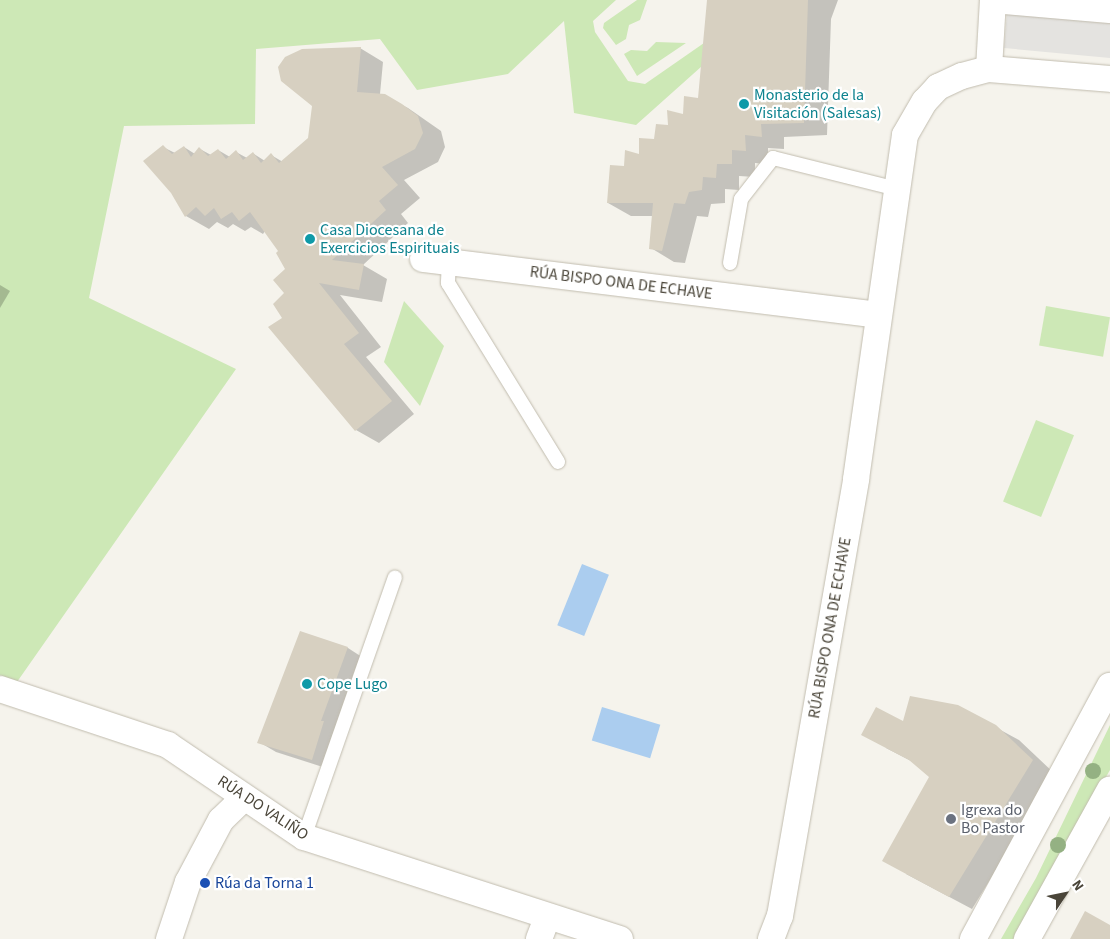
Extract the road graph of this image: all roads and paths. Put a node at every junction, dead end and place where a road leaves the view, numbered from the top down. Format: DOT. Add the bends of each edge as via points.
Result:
graph roads {
  1 [pos="993,0"];
  2 [pos="1110,10"];
  3 [pos="989,69"];
  4 [pos="1110,79"];
  5 [pos="897,189"];
  6 [pos="423,258"];
  7 [pos="449,262"];
  8 [pos="730,263"];
  9 [pos="878,315"];
  10 [pos="558,462"];
  11 [pos="395,577"];
  12 [pos="1110,686"];
  13 [pos="0,689"];
  14 [pos="1110,789"];
  15 [pos="244,798"];
  16 [pos="304,837"];
  17 [pos="543,928"];
  18 [pos="169,939"];
  19 [pos="620,939"];
  20 [pos="771,939"];
  21 [pos="973,939"];
  22 [pos="1027,939"];
  1 -- 2 [label="street"];
  1 -- 3 [label="street"];
  3 -- 4 [label="street, RÚA BISPO ONA DE ECHAVE"];
  3 -- 5 [label="street, RÚA BISPO ONA DE ECHAVE" via="938,87 925,101 904,135"];
  5 -- 8 [label="lane" via="773,158 741,199"];
  5 -- 9 [label="street, RÚA BISPO ONA DE ECHAVE"];
  6 -- 7 [label="street, RÚA BISPO ONA DE ECHAVE"];
  7 -- 9 [label="street, RÚA BISPO ONA DE ECHAVE"];
  7 -- 10 [label="lane" via="448,283"];
  9 -- 20 [label="street, RÚA BISPO ONA DE ECHAVE" via="852,498 780,916"];
  11 -- 16 [label="lane"];
  12 -- 21 [label="street"];
  13 -- 15 [label="street, RÚA DO VALIÑO" via="168,745"];
  14 -- 22 [label="street"];
  15 -- 16 [label="street, RÚA DO VALIÑO"];
  15 -- 18 [label="street" via="221,820 188,882"];
  16 -- 17 [label="street, RÚA DO VALIÑO"];
  17 -- 19 [label="street, RÚA DO VALIÑO"];
}
